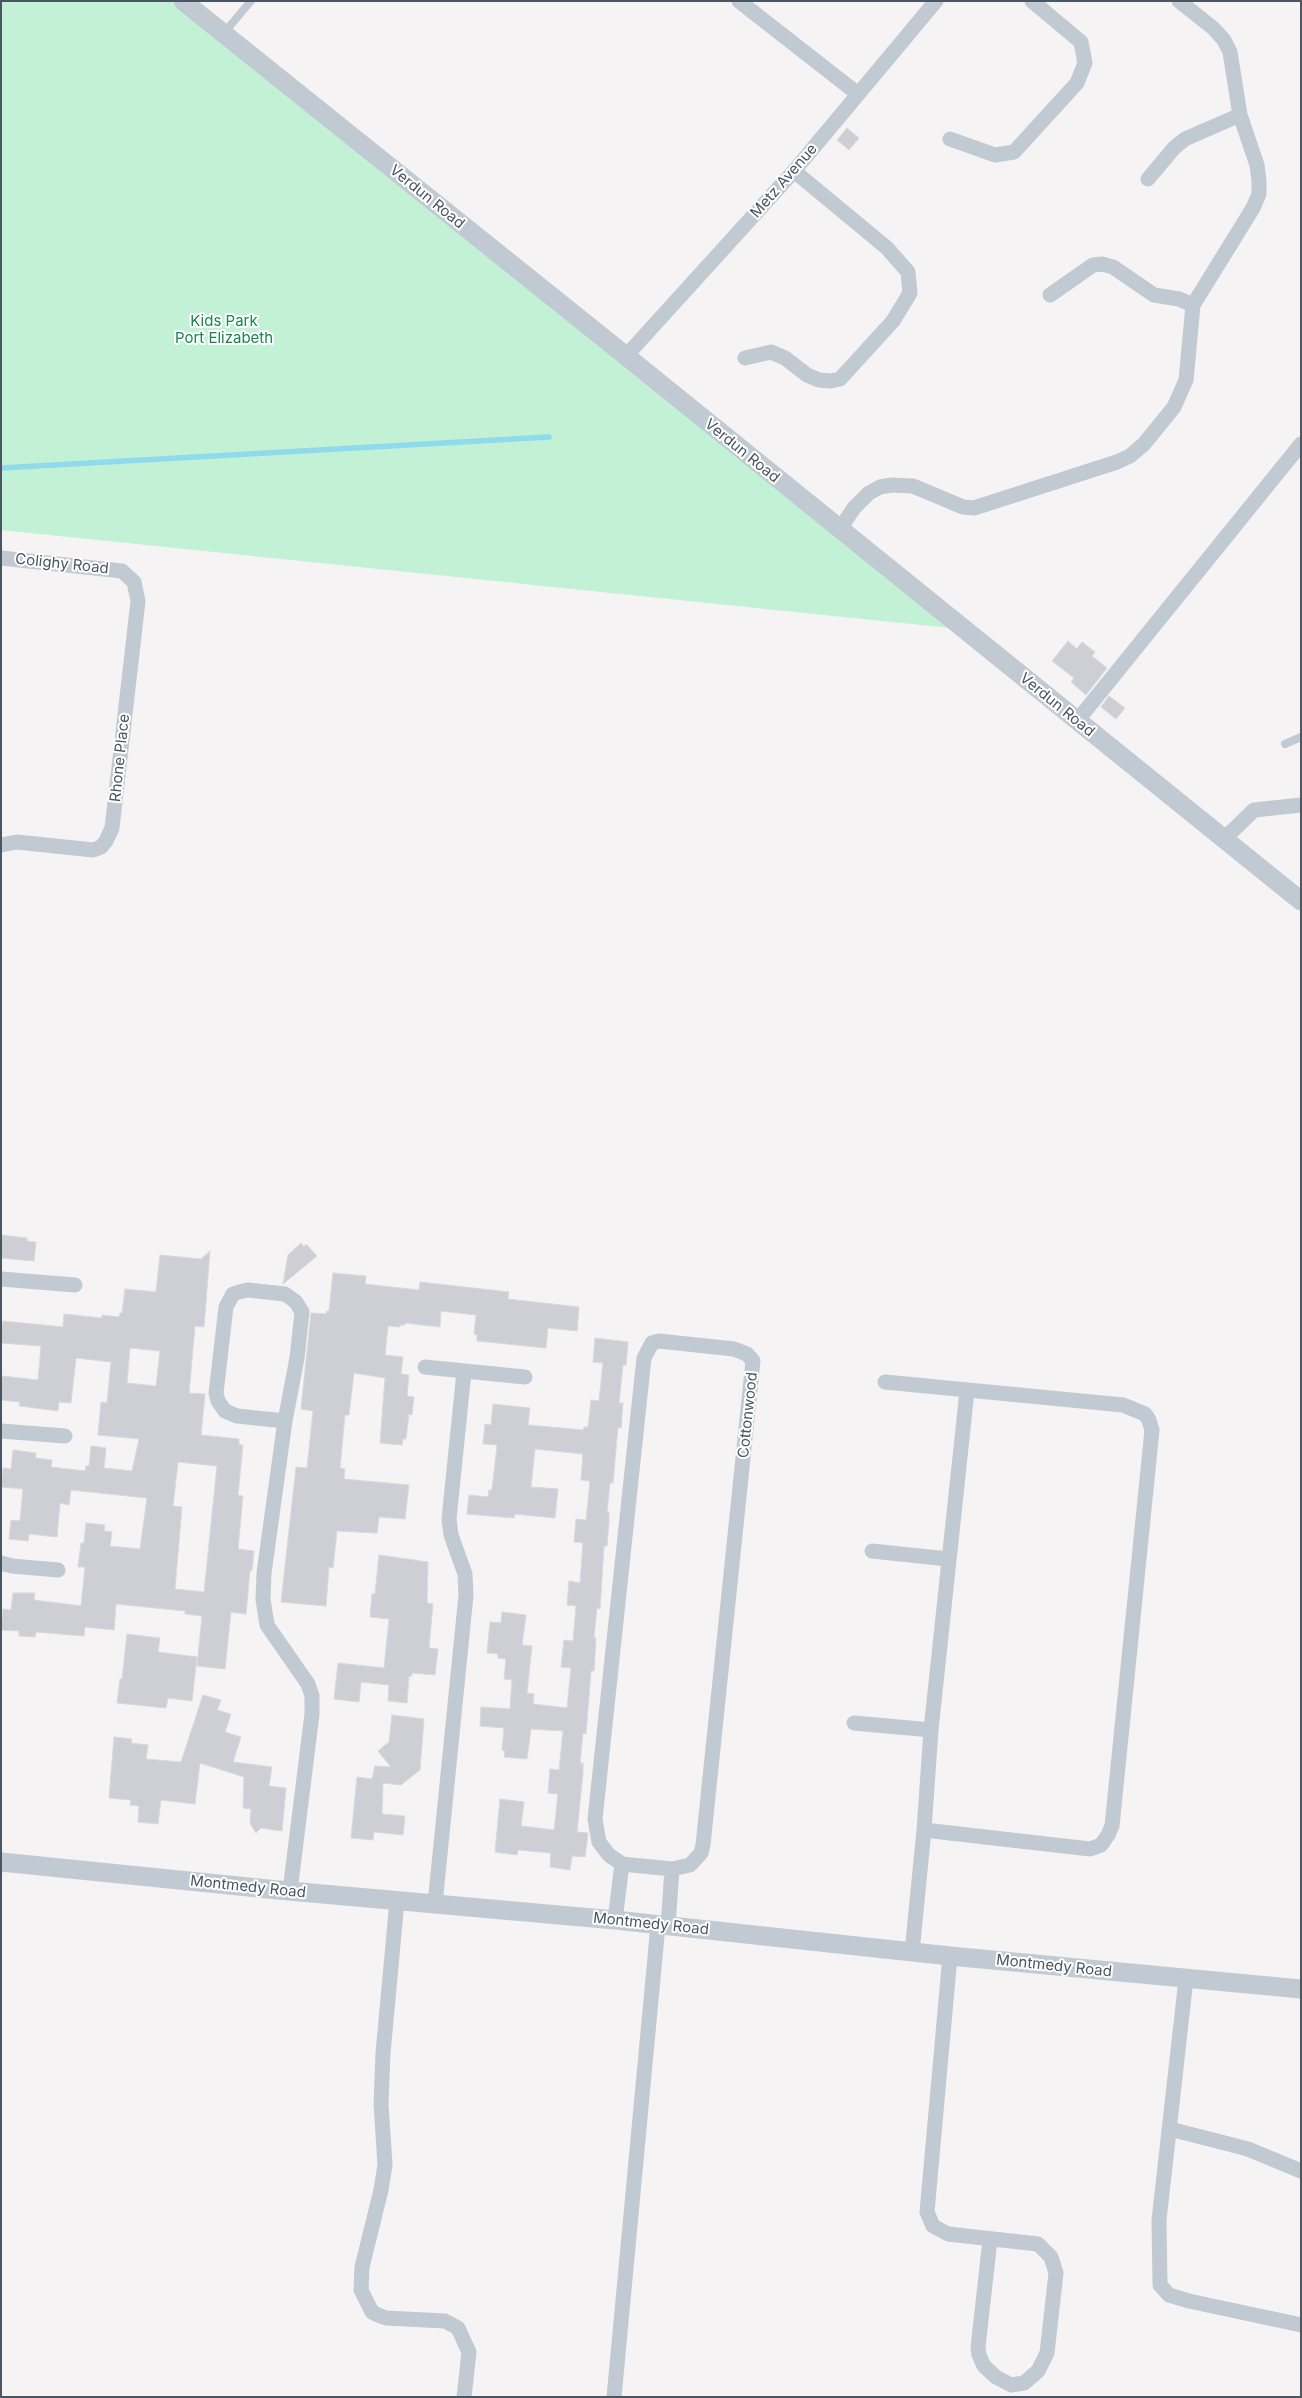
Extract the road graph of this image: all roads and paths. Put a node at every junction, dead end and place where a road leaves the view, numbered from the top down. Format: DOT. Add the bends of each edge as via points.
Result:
graph roads {
  1 [pos="183,1"];
  2 [pos="251,1"];
  3 [pos="739,1"];
  4 [pos="936,1"];
  5 [pos="1032,1"];
  6 [pos="1179,1"];
  7 [pos="223,34"];
  8 [pos="858,94"];
  9 [pos="1240,115"];
  10 [pos="950,139"];
  11 [pos="794,170"];
  12 [pos="1148,179"];
  13 [pos="1050,295"];
  14 [pos="1193,305"];
  15 [pos="626,356"];
  16 [pos="745,358"];
  17 [pos="1301,444"];
  18 [pos="839,530"];
  19 [pos="1,558"];
  20 [pos="122,571"];
  21 [pos="1077,722"];
  22 [pos="1301,736"];
  23 [pos="1285,744"];
  24 [pos="1301,805"];
  25 [pos="1223,840"];
  26 [pos="1,845"];
  27 [pos="1301,901"];
  28 [pos="1,1279"];
  29 [pos="75,1285"];
  30 [pos="425,1367"];
  31 [pos="464,1372"];
  32 [pos="525,1377"];
  33 [pos="885,1382"];
  34 [pos="967,1390"];
  35 [pos="285,1421"];
  36 [pos="1,1431"];
  37 [pos="65,1436"];
  38 [pos="872,1551"];
  39 [pos="948,1559"];
  40 [pos="1,1563"];
  41 [pos="58,1570"];
  42 [pos="854,1723"];
  43 [pos="930,1730"];
  44 [pos="924,1830"];
  45 [pos="1,1862"];
  46 [pos="622,1864"];
  47 [pos="672,1868"];
  48 [pos="290,1891"];
  49 [pos="397,1901"];
  50 [pos="435,1904"];
  51 [pos="615,1920"];
  52 [pos="663,1925"];
  53 [pos="912,1952"];
  54 [pos="950,1956"];
  55 [pos="1186,1979"];
  56 [pos="1301,1989"];
  57 [pos="1170,2129"];
  58 [pos="1301,2171"];
  59 [pos="990,2240"];
  60 [pos="1301,2325"];
  61 [pos="464,2397"];
  62 [pos="614,2397"];
  1 -- 7 [label="street, Verdun Road"];
  2 -- 7 [label="lane"];
  3 -- 8 [label="street"];
  4 -- 8 [label="street, Metz Avenue"];
  5 -- 10 [label="street" via="1081,42 1085,64 1077,83 1014,152 995,155"];
  6 -- 9 [label="street" via="1224,40 1230,52"];
  7 -- 15 [label="street, Verdun Road"];
  8 -- 11 [label="street, Metz Avenue"];
  9 -- 12 [label="street" via="1185,139"];
  9 -- 14 [label="street" via="1257,165 1258,194 1253,208"];
  11 -- 15 [label="street, Metz Avenue"];
  11 -- 16 [label="street" via="893,255 908,272 910,294 893,321 840,379 819,380 771,352"];
  13 -- 14 [label="street" via="1093,265 1102,264 1113,267 1154,295"];
  14 -- 18 [label="street" via="1187,372 1182,391 1159,429 1130,456 974,508 963,507 913,486 880,487 854,508"];
  15 -- 18 [label="street, Verdun Road"];
  17 -- 21 [label="street"];
  18 -- 21 [label="street, Verdun Road"];
  19 -- 20 [label="street, Colighy Road"];
  20 -- 26 [label="street, Rhone Place" via="134,582 138,601 112,828 101,847 93,850 17,842"];
  21 -- 25 [label="street, Verdun Road"];
  22 -- 23 [label="lane"];
  24 -- 25 [label="street" via="1254,810"];
  25 -- 27 [label="street, Verdun Road"];
  28 -- 29 [label="street"];
  30 -- 31 [label="street"];
  31 -- 32 [label="street"];
  31 -- 50 [label="street" via="449,1519 465,1574 466,1595"];
  33 -- 34 [label="street"];
  34 -- 39 [label="street"];
  34 -- 44 [label="street" via="1124,1405 1145,1414 1152,1430 1112,1826 1108,1835 1101,1845 1090,1849"];
  35 -- 35 [label="street" via="302,1312 296,1302 285,1294 248,1290 233,1294 226,1307 218,1401 225,1411 237,1416"];
  35 -- 48 [label="street" via="263,1599 267,1625 308,1684 312,1696"];
  36 -- 37 [label="street"];
  38 -- 39 [label="street"];
  39 -- 43 [label="street"];
  40 -- 41 [label="street"];
  42 -- 43 [label="street"];
  43 -- 44 [label="street"];
  44 -- 53 [label="street"];
  45 -- 48 [label="street, Montmedy Road"];
  46 -- 47 [label="street, Cottonwood"];
  46 -- 47 [label="street, Cottonwood" via="608,1855 599,1842 595,1819 644,1358 652,1343 659,1341 734,1349 747,1354 753,1361 703,1846 690,1865"];
  46 -- 51 [label="street"];
  47 -- 52 [label="street"];
  48 -- 49 [label="street, Montmedy Road"];
  49 -- 50 [label="street, Montmedy Road"];
  49 -- 61 [label="street" via="383,2053 384,2165 362,2267 361,2290 372,2312 378,2315 445,2321 458,2328 469,2352"];
  50 -- 51 [label="street, Montmedy Road"];
  51 -- 52 [label="street, Montmedy Road"];
  52 -- 53 [label="street, Montmedy Road"];
  52 -- 62 [label="street"];
  53 -- 54 [label="street, Montmedy Road"];
  54 -- 55 [label="street, Montmedy Road"];
  54 -- 59 [label="street" via="927,2212 933,2226 939,2230"];
  55 -- 56 [label="street, Montmedy Road"];
  55 -- 57 [label="street"];
  57 -- 58 [label="street" via="1248,2149"];
  57 -- 60 [label="street" via="1159,2220 1159,2274 1163,2290 1189,2301"];
  59 -- 59 [label="street" via="1040,2245 1055,2267 1047,2353 1038,2371 1024,2384 1011,2384 996,2377 984,2366 979,2355"];
}
